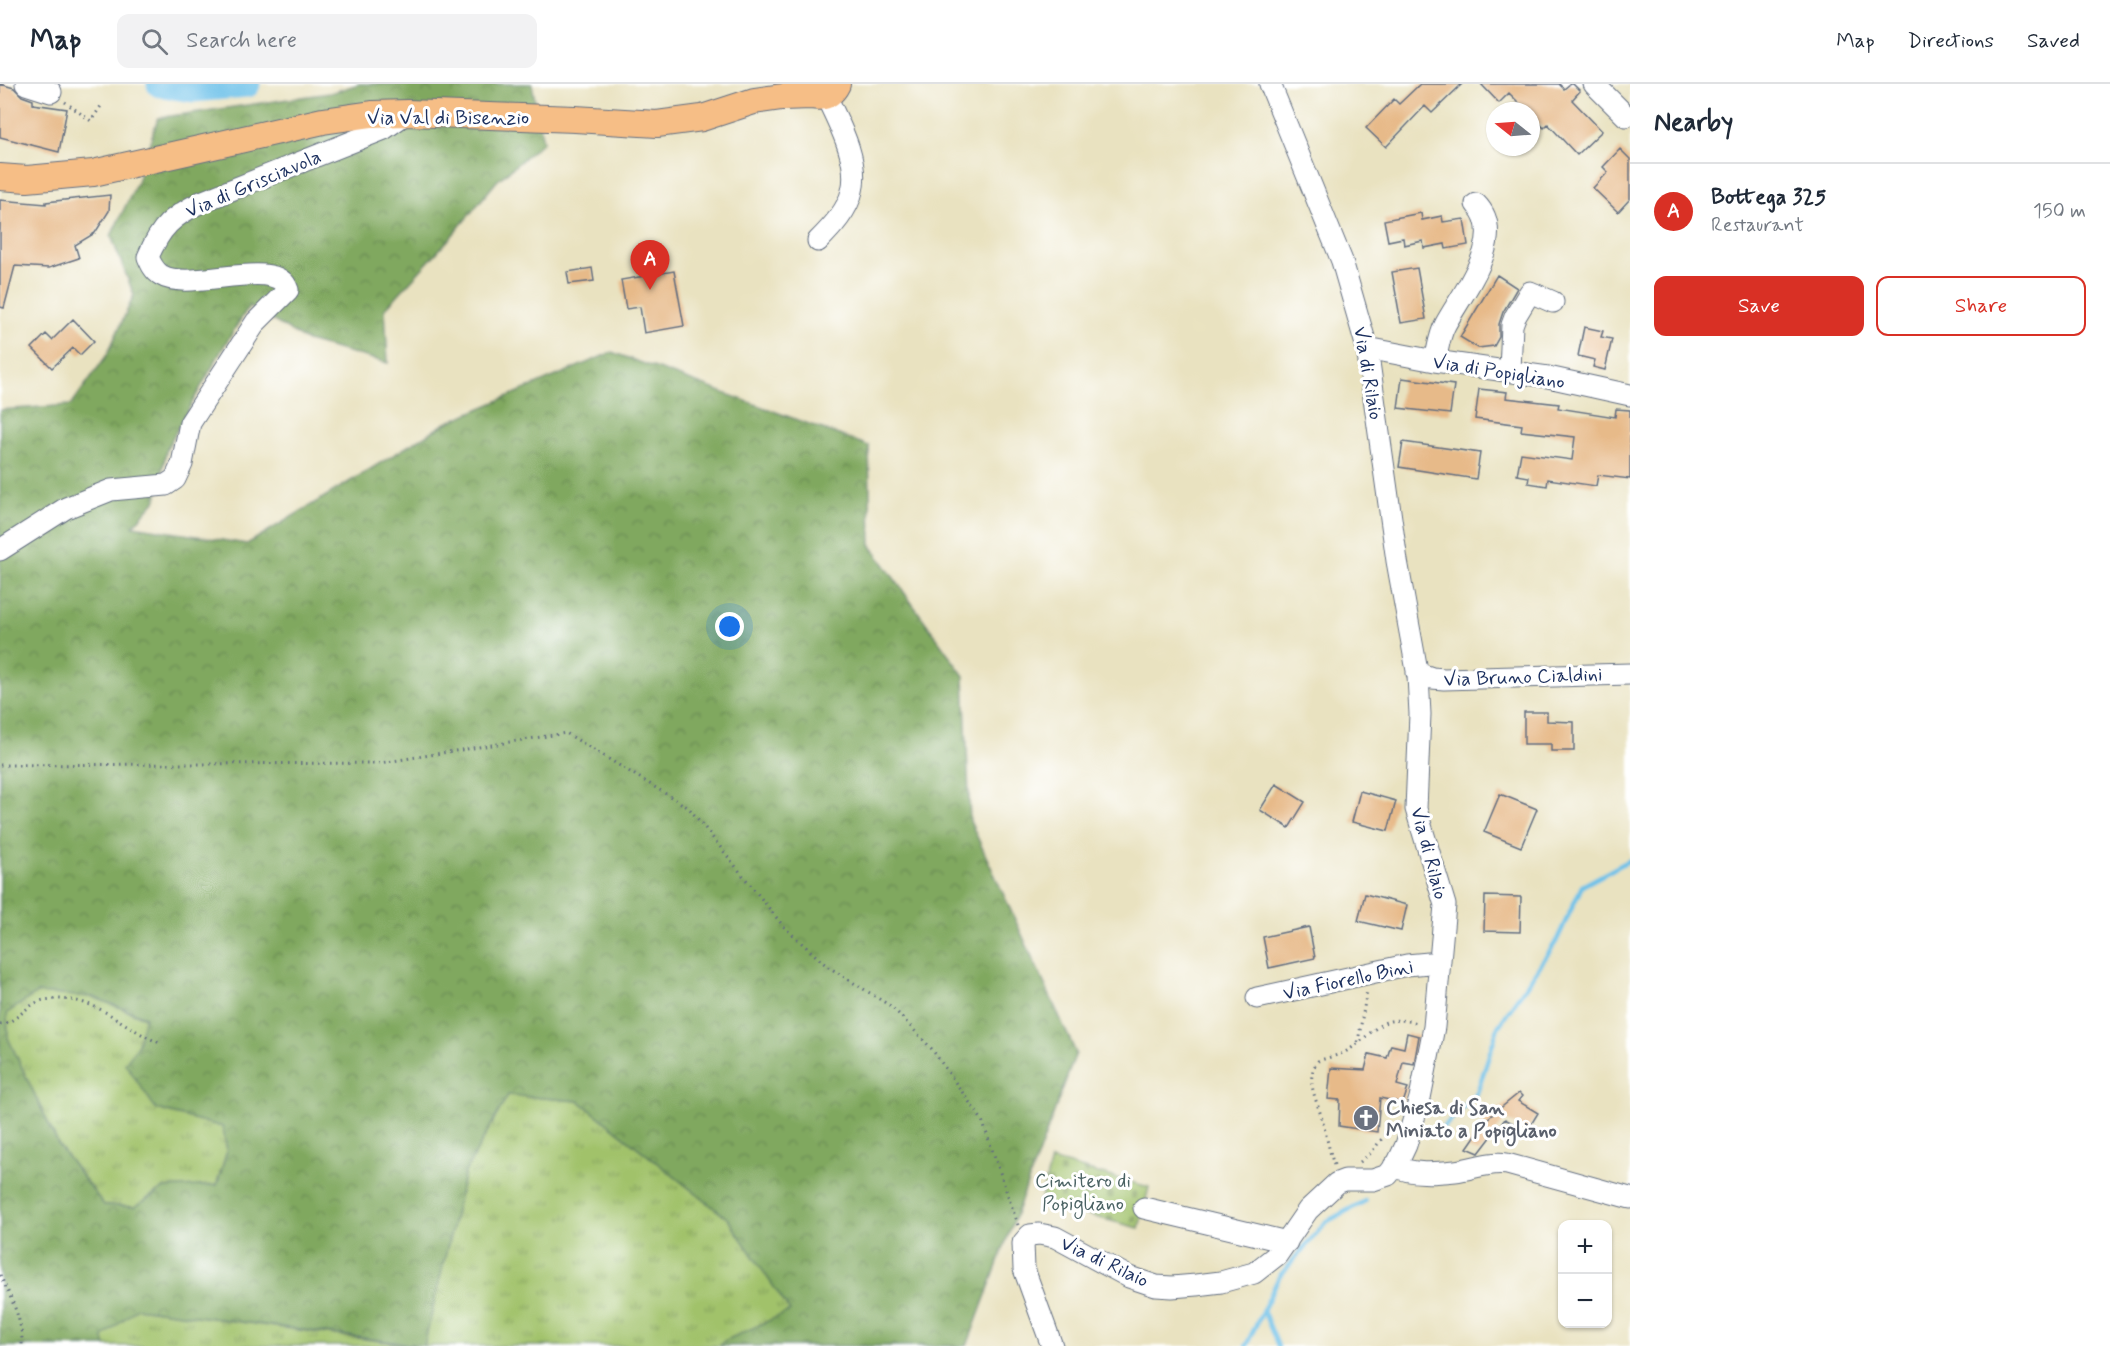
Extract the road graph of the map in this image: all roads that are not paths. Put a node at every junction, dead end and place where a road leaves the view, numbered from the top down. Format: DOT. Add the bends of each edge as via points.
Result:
graph roads {
  1 [pos="26,84"];
  2 [pos="778,84"];
  3 [pos="1270,84"];
  4 [pos="1594,84"];
  5 [pos="824,89"];
  6 [pos="51,92"];
  7 [pos="754,101"];
  8 [pos="407,113"];
  9 [pos="1626,116"];
  10 [pos="0,177"];
  11 [pos="1476,204"];
  12 [pos="818,241"];
  13 [pos="1553,302"];
  14 [pos="1367,348"];
  15 [pos="1435,361"];
  16 [pos="1510,370"];
  17 [pos="1630,395"];
  18 [pos="0,550"];
  19 [pos="1417,673"];
  20 [pos="1630,674"];
  21 [pos="1440,962"];
  22 [pos="1257,998"];
  23 [pos="1394,1166"];
  24 [pos="1630,1198"];
  25 [pos="1144,1208"];
  26 [pos="1287,1242"];
  27 [pos="1052,1346"];
  1 -- 6 [label="street"];
  2 -- 7 [label="main road"];
  3 -- 14 [label="street, Via di Rilaio" via="1342,261"];
  4 -- 9 [label="street"];
  5 -- 7 [label="main road"];
  5 -- 12 [label="street" via="846,140 853,190 844,211"];
  7 -- 8 [label="main road, Via Val di Bisenzio" via="702,118 657,124"];
  8 -- 10 [label="main road, Via Val di Bisenzio" via="323,122 93,173 27,179"];
  8 -- 18 [label="street, Via di Grisciavola" via="384,129 201,202 163,227 148,257 162,276 189,281 264,274 280,279 288,290 256,322 190,423 175,479 166,484 111,490 66,508"];
  11 -- 15 [label="street" via="1485,213 1488,234 1483,257 1443,328"];
  13 -- 16 [label="street" via="1530,292 1520,307 1512,325"];
  14 -- 15 [label="street, Via di Popigliano"];
  14 -- 19 [label="street, Via di Rilaio"];
  15 -- 16 [label="street, Via di Popigliano"];
  16 -- 17 [label="street, Via di Popigliano"];
  19 -- 20 [label="street, Via Bruno Cialdini" via="1444,679"];
  19 -- 21 [label="street, Via di Rilaio" via="1420,714 1416,809 1445,905"];
  21 -- 22 [label="street, Via Fiorello Bini" via="1407,965"];
  21 -- 23 [label="street, Via di Rilaio" via="1434,1027 1413,1124"];
  23 -- 24 [label="street" via="1407,1172 1454,1171 1497,1162"];
  23 -- 26 [label="street, Via di Rilaio" via="1388,1175 1373,1180 1343,1181 1308,1210"];
  25 -- 26 [label="street"];
  26 -- 27 [label="street, Via di Rilaio" via="1254,1273 1221,1282 1172,1287 1129,1277 1055,1237 1030,1235 1023,1243 1024,1269"];
}
